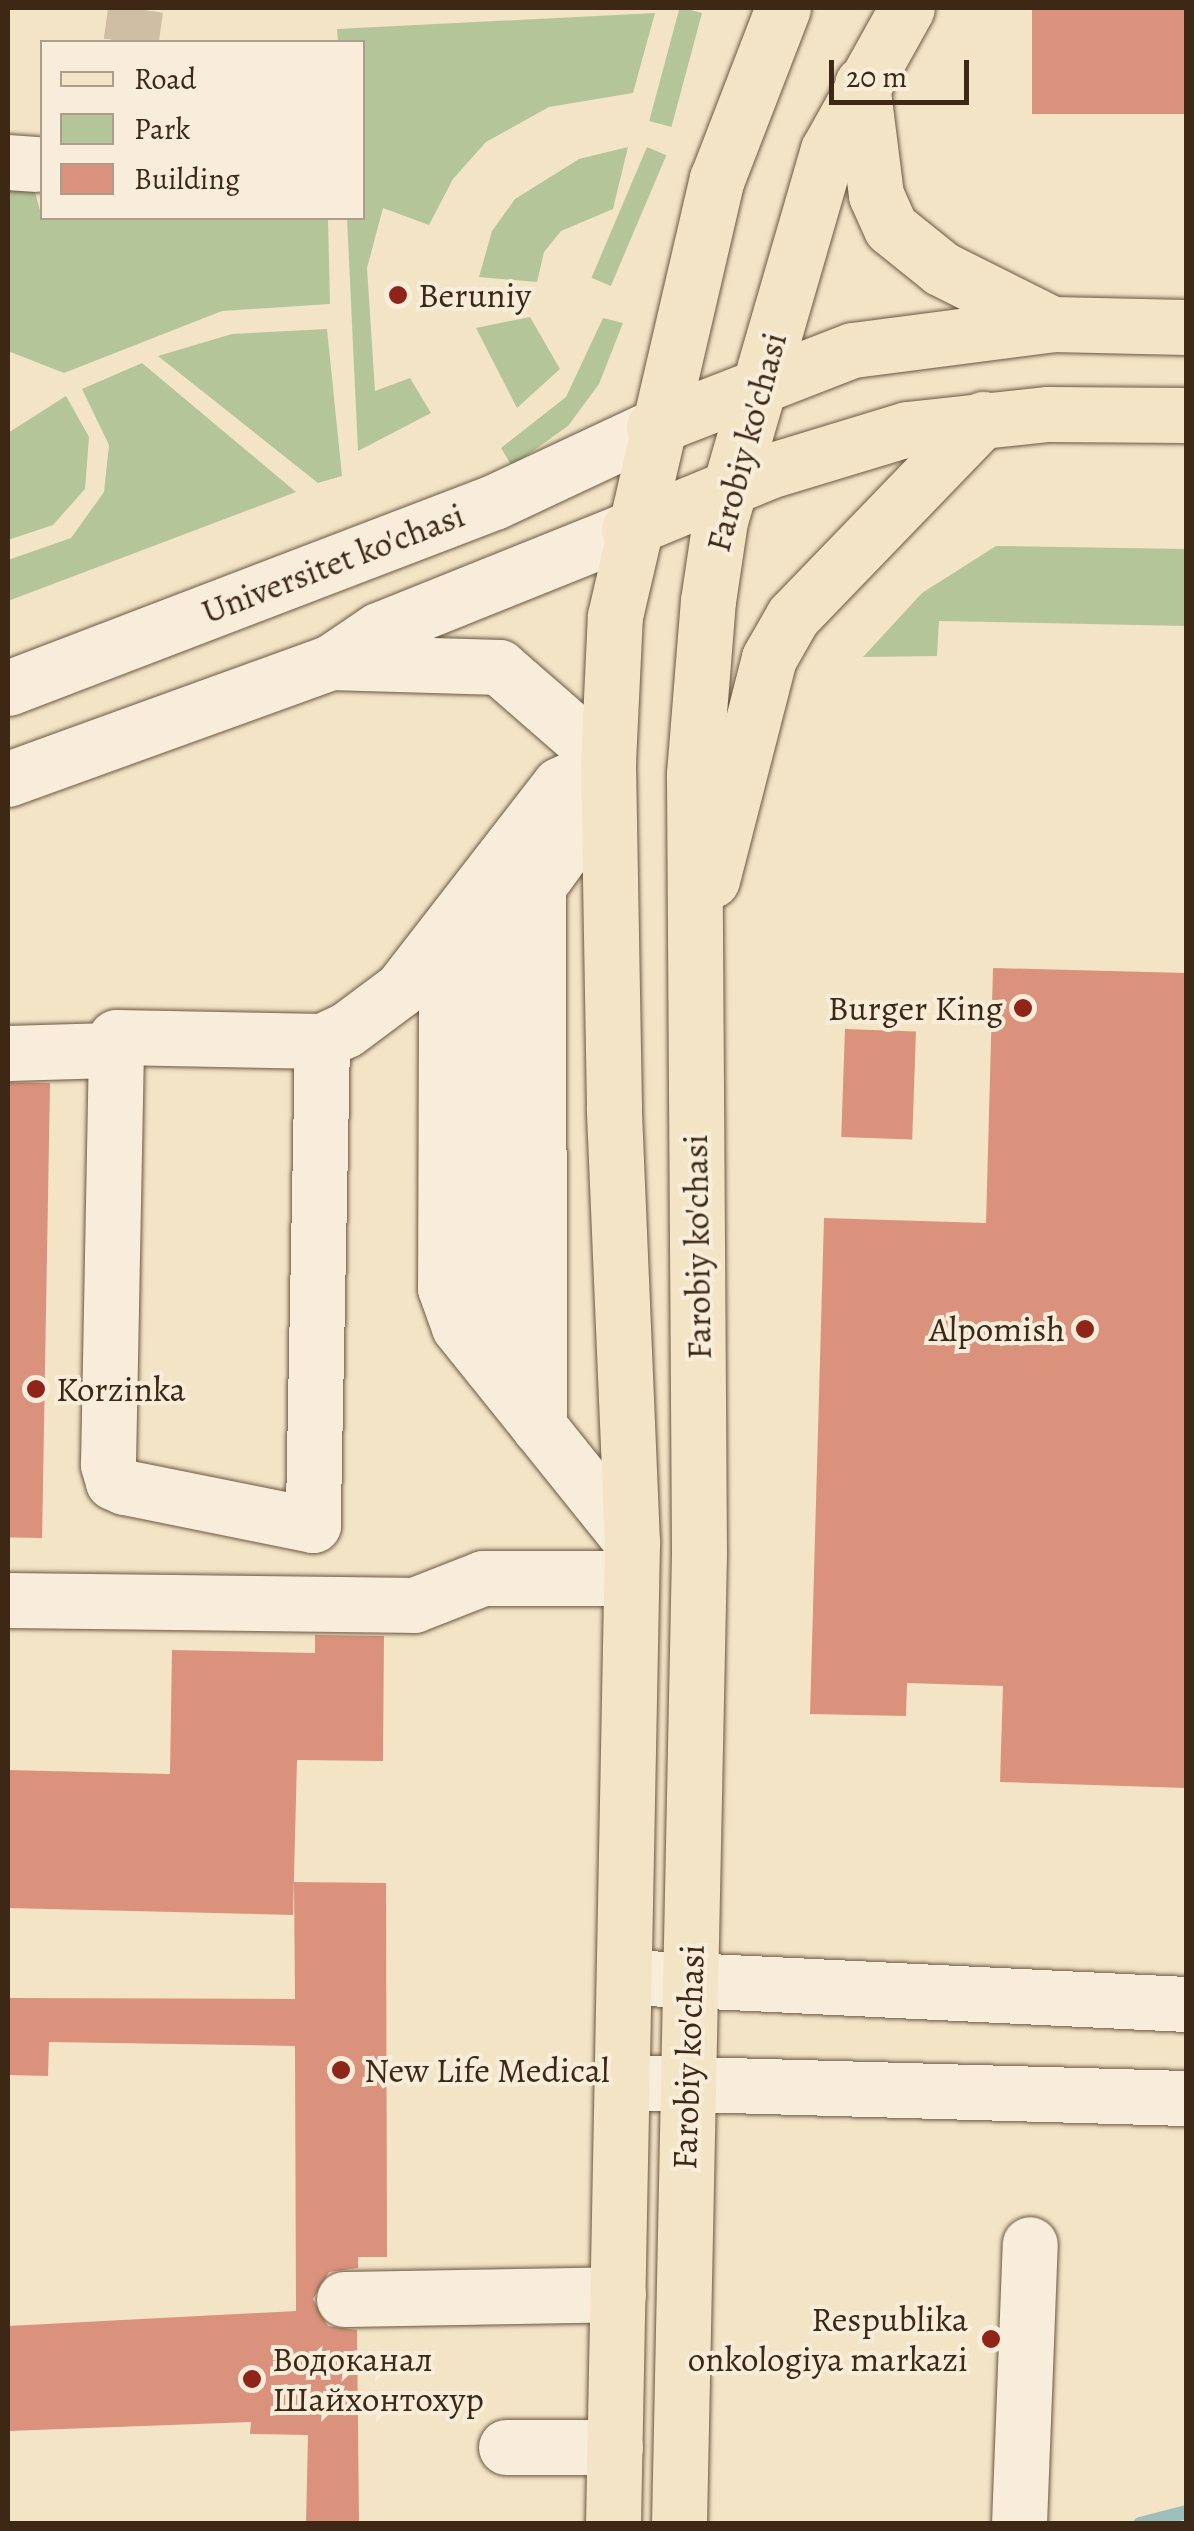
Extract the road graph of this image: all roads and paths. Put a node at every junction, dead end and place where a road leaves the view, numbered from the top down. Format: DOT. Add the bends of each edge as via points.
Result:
graph roads {
  1 [pos="783,8"];
  2 [pos="907,8"];
  3 [pos="862,84"];
  4 [pos="1052,324"];
  5 [pos="1186,327"];
  6 [pos="761,381"];
  7 [pos="1186,415"];
  8 [pos="983,419"];
  9 [pos="654,427"];
  10 [pos="729,490"];
  11 [pos="629,529"];
  12 [pos="331,662"];
  13 [pos="8,688"];
  14 [pos="608,762"];
  15 [pos="8,779"];
  16 [pos="538,884"];
  17 [pos="696,931"];
  18 [pos="322,1041"];
  19 [pos="110,1050"];
  20 [pos="8,1052"];
  21 [pos="539,1426"];
  22 [pos="632,1560"];
  23 [pos="8,1600"];
  24 [pos="626,1977"];
  25 [pos="691,1982"];
  26 [pos="1186,2004"];
  27 [pos="623,2082"];
  28 [pos="685,2082"];
  29 [pos="1186,2098"];
  30 [pos="1030,2244"];
  31 [pos="618,2294"];
  32 [pos="344,2300"];
  33 [pos="615,2447"];
  34 [pos="506,2448"];
  35 [pos="613,2524"];
  36 [pos="679,2524"];
  37 [pos="1020,2524"];
  1 -- 9 [label="main road, Farobiy ko'chasi" via="716,178"];
  2 -- 3 [label="main road, Farobiy ko'chasi"];
  3 -- 4 [label="main road" via="876,196 892,228 942,269"];
  3 -- 6 [label="main road, Farobiy ko'chasi" via="828,150"];
  4 -- 5 [label="main road"];
  4 -- 6 [label="main road" via="853,350"];
  6 -- 9 [label="main road"];
  6 -- 10 [label="main road, Farobiy ko'chasi"];
  7 -- 8 [label="main road"];
  8 -- 10 [label="main road" via="856,442"];
  8 -- 17 [label="main road" via="793,616 769,658"];
  9 -- 10 [label="main road"];
  9 -- 11 [label="main road, Farobiy ko'chasi"];
  9 -- 13 [label="street, Universitet ko'chasi" via="494,502"];
  10 -- 11 [label="main road"];
  10 -- 17 [label="main road, Farobiy ko'chasi" via="708,601 694,774"];
  11 -- 12 [label="street" via="378,630"];
  11 -- 14 [label="main road, Farobiy ko'chasi" via="614,616"];
  12 -- 14 [label="street" via="499,668"];
  12 -- 15 [label="street"];
  14 -- 16 [label="street" via="588,817"];
  14 -- 18 [label="street" via="559,786 401,990"];
  14 -- 22 [label="main road, Farobiy ko'chasi"];
  16 -- 21 [label="street"];
  16 -- 21 [label="street" via="444,1027 445,1288 459,1327"];
  17 -- 25 [label="main road, Farobiy ko'chasi" via="700,1553"];
  18 -- 19 [label="street" via="129,1032"];
  18 -- 19 [label="street" via="313,1525 113,1482"];
  19 -- 20 [label="street"];
  21 -- 22 [label="street"];
  22 -- 23 [label="street" via="484,1578 414,1605"];
  22 -- 24 [label="main road, Farobiy ko'chasi"];
  24 -- 25 [label="street"];
  24 -- 27 [label="main road, Farobiy ko'chasi"];
  25 -- 26 [label="street"];
  25 -- 28 [label="main road, Farobiy ko'chasi"];
  27 -- 28 [label="street"];
  27 -- 31 [label="main road, Farobiy ko'chasi"];
  28 -- 29 [label="street"];
  28 -- 36 [label="main road, Farobiy ko'chasi"];
  30 -- 37 [label="street"];
  31 -- 32 [label="street" via="473,2291"];
  31 -- 33 [label="main road, Farobiy ko'chasi"];
  33 -- 34 [label="street"];
  33 -- 35 [label="main road, Farobiy ko'chasi"];
}
